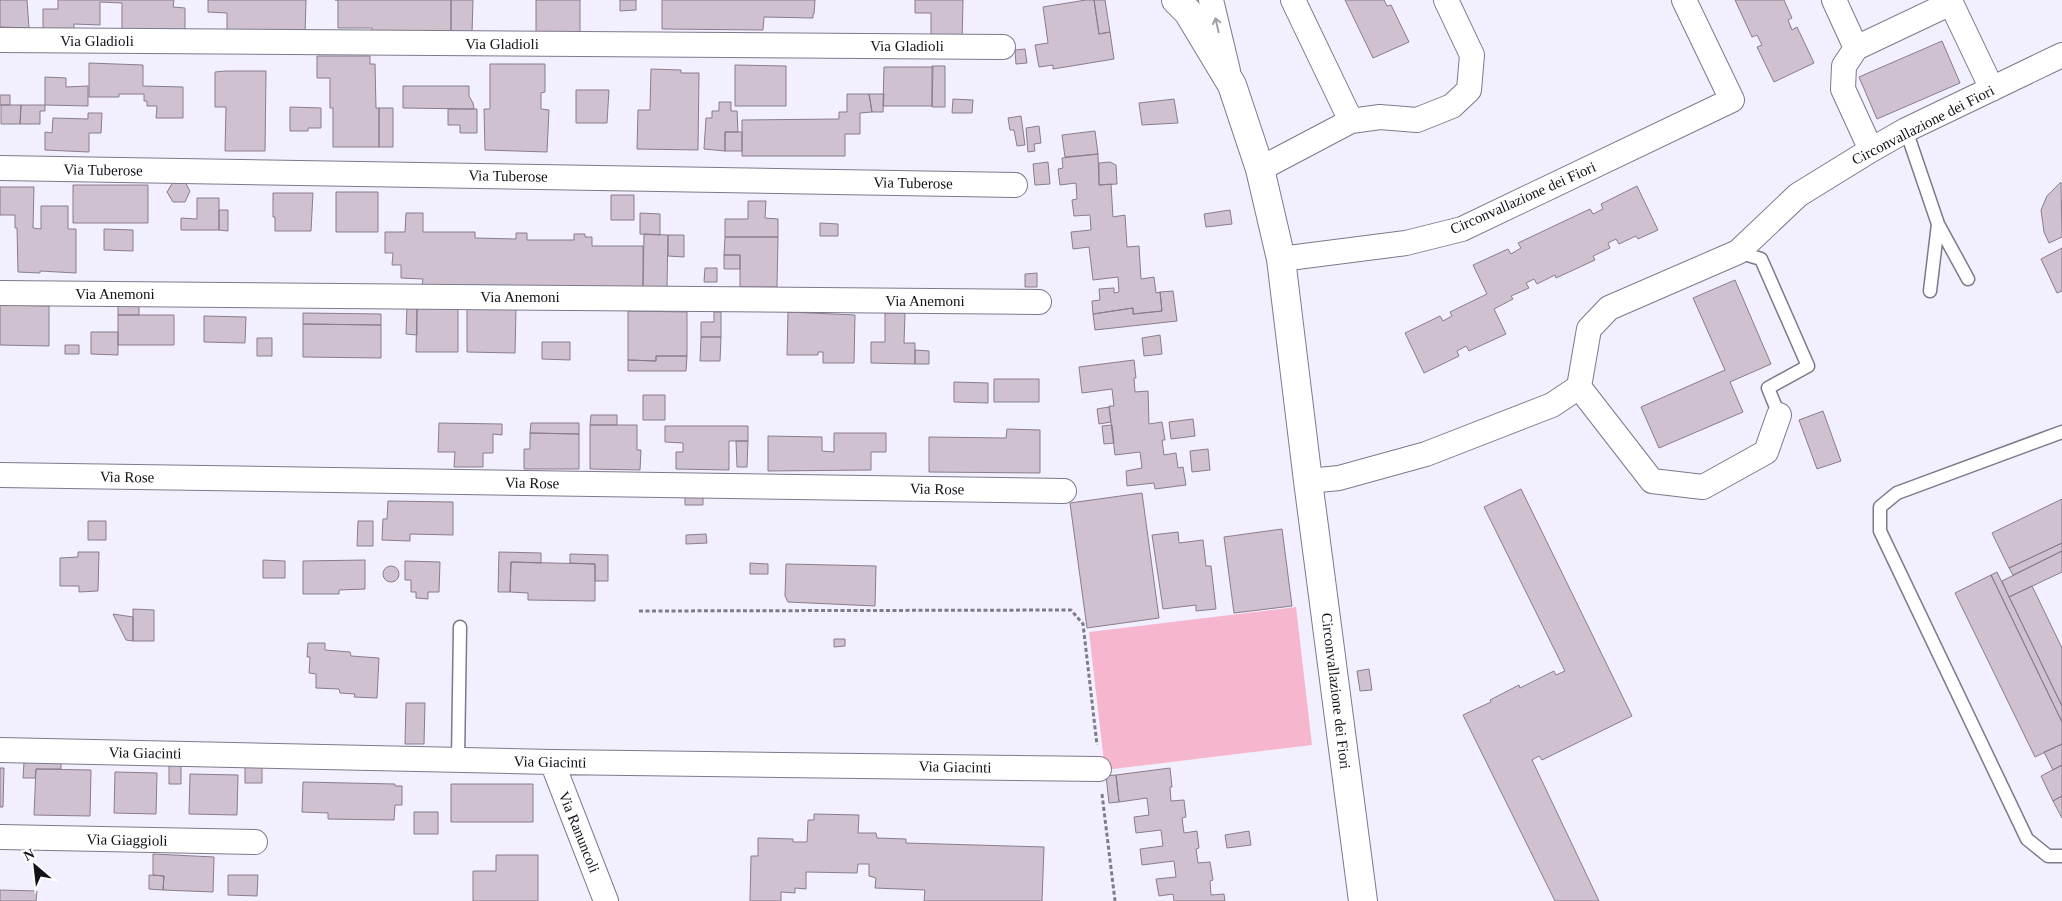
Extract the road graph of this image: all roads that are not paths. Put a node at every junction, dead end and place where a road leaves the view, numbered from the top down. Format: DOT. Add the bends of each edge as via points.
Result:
graph roads {
  1 [pos="1176,0"];
  2 [pos="1211,0"];
  3 [pos="1293,0"];
  4 [pos="1446,0"];
  5 [pos="1684,0"];
  6 [pos="1834,0"];
  7 [pos="0,40"];
  8 [pos="1003,47"];
  9 [pos="1856,48"];
  10 [pos="2062,55"];
  11 [pos="1232,85"];
  12 [pos="1992,89"];
  13 [pos="1351,121"];
  14 [pos="1906,130"];
  15 [pos="1871,150"];
  16 [pos="0,168"];
  17 [pos="1260,170"];
  18 [pos="1015,185"];
  19 [pos="1938,224"];
  20 [pos="1738,252"];
  21 [pos="1281,259"];
  22 [pos="1968,279"];
  23 [pos="1930,291"];
  24 [pos="0,293"];
  25 [pos="1040,302"];
  26 [pos="1579,387"];
  27 [pos="1779,415"];
  28 [pos="2062,432"];
  29 [pos="0,475"];
  30 [pos="1308,481"];
  31 [pos="1064,491"];
  32 [pos="460,627"];
  33 [pos="0,750"];
  34 [pos="458,760"];
  35 [pos="552,762"];
  36 [pos="1099,770"];
  37 [pos="0,837"];
  38 [pos="255,842"];
  39 [pos="2062,856"];
  40 [pos="606,901"];
  41 [pos="1363,901"];
  1 -- 11 [label="street, Circonvallazione dei Fiori" via="1188,12"];
  11 -- 2 [label="street, one-way"];
  3 -- 13 [label="street"];
  4 -- 13 [label="street" via="1472,54 1469,90 1452,106 1417,120 1380,117"];
  5 -- 21 [label="street, Circonvallazione dei Fiori" via="1732,100 1462,229 1406,244"];
  6 -- 9 [label="street"];
  7 -- 8 [label="street, Via Gladioli"];
  9 -- 12 [label="street" via="1950,3"];
  9 -- 15 [label="street" via="1844,66 1843,89"];
  10 -- 12 [label="street, Circonvallazione dei Fiori"];
  11 -- 17 [label="street, Circonvallazione dei Fiori"];
  12 -- 14 [label="street, Circonvallazione dei Fiori"];
  13 -- 17 [label="street"];
  14 -- 15 [label="street, Circonvallazione dei Fiori"];
  14 -- 19 [label="lane"];
  15 -- 20 [label="street, Circonvallazione dei Fiori" via="1798,195"];
  16 -- 18 [label="street, Via Tuberose"];
  17 -- 21 [label="street, Circonvallazione dei Fiori"];
  19 -- 22 [label="lane"];
  19 -- 23 [label="lane"];
  20 -- 26 [label="street, Circonvallazione dei Fiori" via="1609,308 1589,329"];
  20 -- 27 [label="lane" via="1761,259 1808,366 1768,388"];
  21 -- 30 [label="street, Circonvallazione dei Fiori"];
  24 -- 25 [label="street, Via Anemoni"];
  26 -- 27 [label="street" via="1652,481 1703,487 1766,452"];
  26 -- 30 [label="street" via="1552,405 1426,454 1339,478"];
  28 -- 39 [label="lane" via="1897,493 1880,507 1880,530 2027,839 2048,856"];
  29 -- 31 [label="street, Via Rose"];
  30 -- 41 [label="street, Circonvallazione dei Fiori"];
  32 -- 34 [label="lane"];
  33 -- 34 [label="street, Via Giacinti"];
  34 -- 35 [label="street, Via Giacinti"];
  35 -- 36 [label="street, Via Giacinti"];
  35 -- 40 [label="street, Via Ranuncoli"];
  37 -- 38 [label="street, Via Giaggioli"];
}
